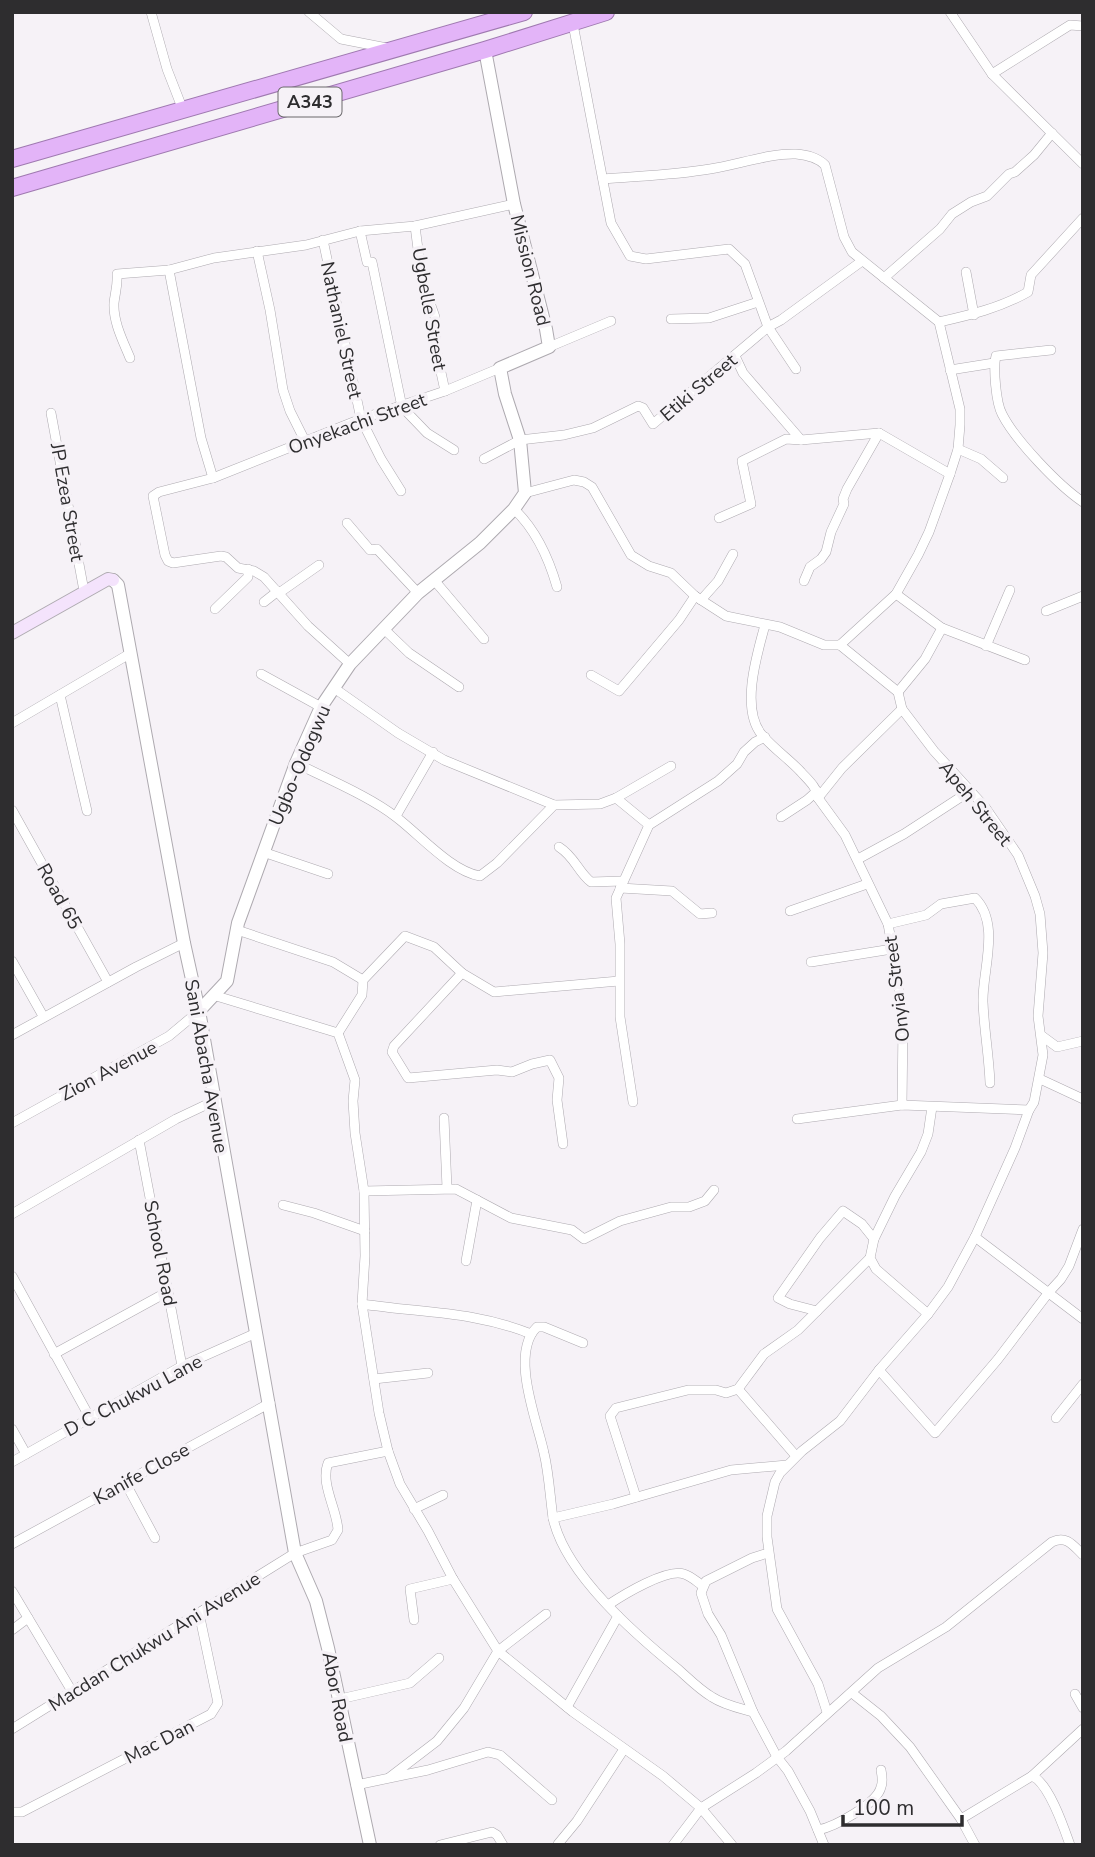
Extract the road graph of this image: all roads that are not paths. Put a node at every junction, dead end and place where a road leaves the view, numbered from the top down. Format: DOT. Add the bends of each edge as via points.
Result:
graph roads {
  1 [pos="151,12"];
  2 [pos="309,12"];
  3 [pos="524,12"];
  4 [pos="606,12"];
  5 [pos="950,12"];
  6 [pos="573,24"];
  7 [pos="1083,26"];
  8 [pos="393,50"];
  9 [pos="485,50"];
  10 [pos="992,74"];
  11 [pos="183,110"];
  12 [pos="1052,133"];
  13 [pos="12,159"];
  14 [pos="1083,164"];
  15 [pos="603,179"];
  16 [pos="12,188"];
  17 [pos="514,204"];
  18 [pos="1083,218"];
  19 [pos="415,226"];
  20 [pos="360,231"];
  21 [pos="323,240"];
  22 [pos="257,251"];
  23 [pos="862,261"];
  24 [pos="169,270"];
  25 [pos="966,272"];
  26 [pos="884,278"];
  27 [pos="758,302"];
  28 [pos="974,315"];
  29 [pos="671,319"];
  30 [pos="611,321"];
  31 [pos="939,322"];
  32 [pos="768,327"];
  33 [pos="549,347"];
  34 [pos="1051,350"];
  35 [pos="734,356"];
  36 [pos="130,358"];
  37 [pos="995,363"];
  38 [pos="500,368"];
  39 [pos="796,369"];
  40 [pos="950,370"];
  41 [pos="445,391"];
  42 [pos="402,404"];
  43 [pos="51,413"];
  44 [pos="361,419"];
  45 [pos="879,433"];
  46 [pos="520,440"];
  47 [pos="801,440"];
  48 [pos="305,441"];
  49 [pos="958,449"];
  50 [pos="454,450"];
  51 [pos="484,459"];
  52 [pos="950,474"];
  53 [pos="213,478"];
  54 [pos="1003,478"];
  55 [pos="401,491"];
  56 [pos="524,496"];
  57 [pos="1083,502"];
  58 [pos="514,509"];
  59 [pos="719,518"];
  60 [pos="347,523"];
  61 [pos="733,554"];
  62 [pos="319,565"];
  63 [pos="248,569"];
  64 [pos="113,580"];
  65 [pos="434,580"];
  66 [pos="804,581"];
  67 [pos="557,587"];
  68 [pos="1010,590"];
  69 [pos="84,591"];
  70 [pos="279,592"];
  71 [pos="418,593"];
  72 [pos="895,594"];
  73 [pos="1083,596"];
  74 [pos="698,598"];
  75 [pos="264,602"];
  76 [pos="215,609"];
  77 [pos="1046,611"];
  78 [pos="765,625"];
  79 [pos="942,628"];
  80 [pos="384,629"];
  81 [pos="12,633"];
  82 [pos="484,639"];
  83 [pos="840,645"];
  84 [pos="986,646"];
  85 [pos="131,653"];
  86 [pos="1025,660"];
  87 [pos="350,664"];
  88 [pos="261,674"];
  89 [pos="591,675"];
  90 [pos="459,687"];
  91 [pos="334,688"];
  92 [pos="898,692"];
  93 [pos="60,695"];
  94 [pos="321,706"];
  95 [pos="902,709"];
  96 [pos="12,723"];
  97 [pos="765,737"];
  98 [pos="433,752"];
  99 [pos="296,763"];
  100 [pos="671,766"];
  101 [pos="970,791"];
  102 [pos="818,794"];
  103 [pos="616,798"];
  104 [pos="554,806"];
  105 [pos="12,810"];
  106 [pos="87,811"];
  107 [pos="396,817"];
  108 [pos="781,817"];
  109 [pos="649,825"];
  110 [pos="559,846"];
  111 [pos="263,852"];
  112 [pos="858,859"];
  113 [pos="328,874"];
  114 [pos="867,884"];
  115 [pos="622,885"];
  116 [pos="790,911"];
  117 [pos="712,913"];
  118 [pos="888,924"];
  119 [pos="237,930"];
  120 [pos="184,943"];
  121 [pos="892,949"];
  122 [pos="12,961"];
  123 [pos="811,961"];
  124 [pos="462,973"];
  125 [pos="363,980"];
  126 [pos="619,981"];
  127 [pos="108,982"];
  128 [pos="213,995"];
  129 [pos="199,1011"];
  130 [pos="43,1016"];
  131 [pos="338,1033"];
  132 [pos="12,1035"];
  133 [pos="1042,1036"];
  134 [pos="1083,1041"];
  135 [pos="1040,1079"];
  136 [pos="990,1083"];
  137 [pos="1083,1099"];
  138 [pos="214,1101"];
  139 [pos="633,1101"];
  140 [pos="902,1105"];
  141 [pos="932,1107"];
  142 [pos="1029,1110"];
  143 [pos="444,1118"];
  144 [pos="797,1119"];
  145 [pos="12,1123"];
  146 [pos="139,1140"];
  147 [pos="563,1144"];
  148 [pos="447,1188"];
  149 [pos="714,1190"];
  150 [pos="365,1191"];
  151 [pos="477,1200"];
  152 [pos="283,1205"];
  153 [pos="12,1214"];
  154 [pos="1083,1229"];
  155 [pos="365,1231"];
  156 [pos="975,1237"];
  157 [pos="874,1239"];
  158 [pos="870,1258"];
  159 [pos="466,1261"];
  160 [pos="12,1276"];
  161 [pos="169,1290"];
  162 [pos="1049,1292"];
  163 [pos="362,1304"];
  164 [pos="817,1311"];
  165 [pos="929,1314"];
  166 [pos="1083,1320"];
  167 [pos="256,1334"];
  168 [pos="531,1334"];
  169 [pos="583,1343"];
  170 [pos="54,1354"];
  171 [pos="183,1366"];
  172 [pos="879,1370"];
  173 [pos="428,1373"];
  174 [pos="374,1379"];
  175 [pos="1083,1384"];
  176 [pos="738,1389"];
  177 [pos="270,1403"];
  178 [pos="90,1418"];
  179 [pos="1056,1418"];
  180 [pos="12,1429"];
  181 [pos="388,1451"];
  182 [pos="26,1454"];
  183 [pos="796,1456"];
  184 [pos="12,1462"];
  185 [pos="787,1465"];
  186 [pos="756,1466"];
  187 [pos="125,1482"];
  188 [pos="775,1482"];
  189 [pos="443,1495"];
  190 [pos="636,1497"];
  191 [pos="414,1509"];
  192 [pos="553,1518"];
  193 [pos="155,1538"];
  194 [pos="12,1544"];
  195 [pos="295,1553"];
  196 [pos="768,1553"];
  197 [pos="1083,1555"];
  198 [pos="453,1579"];
  199 [pos="703,1586"];
  200 [pos="12,1591"];
  201 [pos="608,1605"];
  202 [pos="199,1613"];
  203 [pos="546,1614"];
  204 [pos="618,1616"];
  205 [pos="28,1618"];
  206 [pos="414,1620"];
  207 [pos="12,1630"];
  208 [pos="498,1651"];
  209 [pos="439,1658"];
  210 [pos="73,1693"];
  211 [pos="852,1693"];
  212 [pos="1075,1694"];
  213 [pos="340,1699"];
  214 [pos="567,1707"];
  215 [pos="1083,1708"];
  216 [pos="753,1712"];
  217 [pos="827,1712"];
  218 [pos="12,1729"];
  219 [pos="1083,1729"];
  220 [pos="624,1749"];
  221 [pos="777,1757"];
  222 [pos="881,1770"];
  223 [pos="1032,1776"];
  224 [pos="390,1777"];
  225 [pos="356,1786"];
  226 [pos="552,1800"];
  227 [pos="701,1808"];
  228 [pos="12,1812"];
  229 [pos="961,1819"];
  230 [pos="818,1830"];
  231 [pos="558,1844"];
  232 [pos="370,1845"];
  233 [pos="440,1845"];
  234 [pos="503,1845"];
  235 [pos="673,1845"];
  236 [pos="732,1845"];
  237 [pos="824,1845"];
  238 [pos="975,1845"];
  239 [pos="1070,1845"];
  1 -- 11 [label="street"];
  2 -- 8 [label="street" via="341,39"];
  3 -- 8 [label="highway, A343"];
  4 -- 6 [label="highway, A343"];
  5 -- 10 [label="street"];
  6 -- 9 [label="highway, A343"];
  6 -- 15 [label="street"];
  7 -- 10 [label="street" via="1070,25"];
  8 -- 11 [label="highway, A343"];
  9 -- 16 [label="highway, A343"];
  9 -- 17 [label="street, Mission Road"];
  10 -- 12 [label="street"];
  11 -- 13 [label="highway, A343"];
  12 -- 14 [label="street"];
  12 -- 26 [label="street" via="1015,172 987,196 952,214"];
  15 -- 23 [label="street" via="684,173 782,155 811,156 825,165 844,237"];
  15 -- 27 [label="street" via="611,223 630,256 646,259 729,249 745,264"];
  17 -- 19 [label="street"];
  17 -- 33 [label="street, Mission Road"];
  18 -- 28 [label="street" via="1031,275 1028,292"];
  19 -- 20 [label="street"];
  19 -- 41 [label="street, Ugbelle Street"];
  20 -- 21 [label="street"];
  20 -- 42 [label="street" via="367,262 372,262"];
  21 -- 22 [label="street"];
  21 -- 44 [label="street, Nathaniel Street"];
  22 -- 24 [label="street"];
  22 -- 48 [label="street" via="283,390"];
  23 -- 26 [label="street"];
  23 -- 32 [label="street, Etiki Street"];
  24 -- 36 [label="street" via="117,274 114,304"];
  24 -- 53 [label="street"];
  25 -- 28 [label="street"];
  26 -- 31 [label="street"];
  27 -- 29 [label="street" via="709,318"];
  27 -- 32 [label="street"];
  28 -- 31 [label="street"];
  30 -- 33 [label="street"];
  31 -- 40 [label="street"];
  32 -- 35 [label="street, Etiki Street"];
  32 -- 39 [label="street"];
  33 -- 38 [label="street, Mission Road"];
  34 -- 37 [label="street" via="997,354"];
  35 -- 46 [label="street, Etiki Street" via="653,424 638,406 593,428"];
  35 -- 47 [label="street" via="743,373"];
  37 -- 40 [label="street"];
  37 -- 57 [label="street" via="1002,414 1031,452"];
  38 -- 41 [label="street, Onyekachi Street"];
  38 -- 46 [label="street"];
  40 -- 49 [label="street" via="960,409"];
  41 -- 42 [label="street, Onyekachi Street"];
  42 -- 44 [label="street, Onyekachi Street"];
  42 -- 50 [label="street" via="417,424"];
  43 -- 69 [label="street, JP Ezea Street"];
  44 -- 48 [label="street, Onyekachi Street"];
  44 -- 55 [label="street, Nathaniel Street"];
  45 -- 47 [label="street"];
  45 -- 52 [label="street"];
  45 -- 66 [label="street" via="847,489 826,552 810,567"];
  46 -- 51 [label="street"];
  46 -- 56 [label="street"];
  47 -- 59 [label="street" via="786,439 742,461 751,505"];
  48 -- 53 [label="street, Onyekachi Street"];
  49 -- 52 [label="street"];
  49 -- 54 [label="street" via="981,459"];
  52 -- 72 [label="street" via="929,532"];
  53 -- 63 [label="street, Onyekachi Street" via="153,496 165,555 173,563 221,556"];
  56 -- 58 [label="street, Ugbo-Odogwu"];
  56 -- 74 [label="street" via="573,480 584,482 592,487 631,555 671,573"];
  58 -- 65 [label="street, Ugbo-Odogwu"];
  58 -- 67 [label="street" via="529,524"];
  60 -- 71 [label="street"];
  61 -- 74 [label="street" via="718,581"];
  62 -- 70 [label="street"];
  63 -- 70 [label="street"];
  63 -- 76 [label="street" via="248,577"];
  64 -- 69 [label="main road"];
  64 -- 85 [label="street, Sani Abacha Avenue" via="118,584"];
  65 -- 71 [label="street, Ugbo-Odogwu"];
  65 -- 82 [label="street"];
  68 -- 84 [label="street"];
  69 -- 81 [label="main road"];
  70 -- 75 [label="street"];
  70 -- 87 [label="street"];
  71 -- 80 [label="street, Ugbo-Odogwu"];
  72 -- 79 [label="street"];
  72 -- 83 [label="street"];
  73 -- 77 [label="street"];
  74 -- 78 [label="street" via="726,616"];
  74 -- 89 [label="street" via="619,691"];
  78 -- 83 [label="street" via="824,645"];
  78 -- 97 [label="street, Onyia Street" via="751,693 757,727"];
  79 -- 84 [label="street"];
  79 -- 92 [label="street" via="925,659"];
  80 -- 87 [label="street, Ugbo-Odogwu"];
  80 -- 90 [label="street" via="409,653"];
  83 -- 92 [label="street"];
  84 -- 86 [label="street"];
  85 -- 93 [label="street"];
  85 -- 120 [label="street, Sani Abacha Avenue"];
  87 -- 91 [label="street, Ugbo-Odogwu"];
  88 -- 94 [label="street"];
  91 -- 94 [label="street, Ugbo-Odogwu"];
  91 -- 98 [label="street"];
  92 -- 95 [label="street, Apeh Street"];
  93 -- 96 [label="street"];
  93 -- 106 [label="street"];
  94 -- 99 [label="street, Ugbo-Odogwu"];
  95 -- 101 [label="street, Apeh Street"];
  95 -- 102 [label="street"];
  97 -- 102 [label="street, Onyia Street"];
  97 -- 109 [label="street" via="709,787"];
  98 -- 104 [label="street"];
  98 -- 107 [label="street"];
  99 -- 107 [label="street"];
  99 -- 111 [label="street, Ugbo-Odogwu"];
  100 -- 103 [label="street"];
  101 -- 112 [label="street"];
  101 -- 133 [label="street, Apeh Street" via="1018,855 1035,896 1043,945 1038,1016"];
  102 -- 108 [label="street"];
  102 -- 112 [label="street, Onyia Street"];
  103 -- 104 [label="street" via="600,804"];
  103 -- 109 [label="street"];
  104 -- 107 [label="street" via="480,876 447,859"];
  105 -- 127 [label="street, Road 65"];
  109 -- 115 [label="street"];
  110 -- 115 [label="street" via="591,881"];
  111 -- 113 [label="street"];
  111 -- 119 [label="street, Ugbo-Odogwu"];
  112 -- 114 [label="street, Onyia Street"];
  114 -- 116 [label="street"];
  114 -- 118 [label="street, Onyia Street"];
  115 -- 117 [label="street" via="672,891 700,914"];
  115 -- 126 [label="street" via="616,907"];
  118 -- 121 [label="street, Onyia Street"];
  118 -- 136 [label="street" via="926,915 951,901 975,898 980,903 988,942 983,1003"];
  119 -- 125 [label="street" via="333,962"];
  119 -- 128 [label="street, Ugbo-Odogwu" via="227,981"];
  120 -- 127 [label="street"];
  120 -- 129 [label="street, Sani Abacha Avenue"];
  121 -- 123 [label="street"];
  121 -- 140 [label="street, Onyia Street" via="903,1024"];
  122 -- 130 [label="street"];
  124 -- 125 [label="street" via="434,947 405,936"];
  124 -- 126 [label="street" via="495,992"];
  124 -- 147 [label="street" via="392,1052 408,1078 512,1072 550,1060 559,1078"];
  125 -- 131 [label="street" via="362,995"];
  126 -- 139 [label="street"];
  127 -- 130 [label="street"];
  128 -- 129 [label="street, Ugbo-Odogwu"];
  128 -- 131 [label="street"];
  129 -- 138 [label="street, Sani Abacha Avenue"];
  129 -- 145 [label="street, Zion Avenue" via="169,1036"];
  130 -- 132 [label="street"];
  131 -- 150 [label="street" via="355,1080 355,1133"];
  133 -- 134 [label="street" via="1057,1047"];
  133 -- 135 [label="street, Apeh Street"];
  135 -- 137 [label="street"];
  135 -- 142 [label="street, Apeh Street"];
  138 -- 146 [label="street"];
  138 -- 167 [label="street, Sani Abacha Avenue"];
  140 -- 141 [label="street"];
  140 -- 144 [label="street"];
  141 -- 142 [label="street"];
  141 -- 157 [label="street" via="921,1152"];
  142 -- 156 [label="street, Apeh Street"];
  143 -- 148 [label="street"];
  146 -- 153 [label="street"];
  146 -- 161 [label="street, School Road"];
  148 -- 150 [label="street"];
  148 -- 151 [label="street"];
  149 -- 151 [label="street" via="705,1201 620,1220 584,1239 572,1230 511,1218"];
  150 -- 155 [label="street"];
  151 -- 159 [label="street"];
  152 -- 155 [label="street"];
  154 -- 162 [label="street" via="1069,1266"];
  155 -- 163 [label="street"];
  156 -- 162 [label="street"];
  156 -- 165 [label="street, Apeh Street"];
  157 -- 158 [label="street"];
  157 -- 164 [label="street" via="843,1211 820,1238 778,1298"];
  158 -- 164 [label="street"];
  158 -- 165 [label="street" via="876,1269"];
  160 -- 170 [label="street"];
  161 -- 170 [label="street"];
  161 -- 171 [label="street, School Road"];
  162 -- 166 [label="street"];
  162 -- 172 [label="street" via="935,1433"];
  163 -- 168 [label="street" via="463,1314"];
  163 -- 174 [label="street"];
  164 -- 176 [label="street" via="764,1354"];
  165 -- 172 [label="street, Apeh Street"];
  167 -- 171 [label="street, D C Chukwu Lane"];
  167 -- 177 [label="street, Sani Abacha Avenue"];
  168 -- 169 [label="street" via="544,1327"];
  168 -- 192 [label="street" via="526,1382 545,1455"];
  170 -- 178 [label="street"];
  171 -- 178 [label="street, D C Chukwu Lane"];
  172 -- 183 [label="street, Apeh Street" via="840,1421"];
  173 -- 174 [label="street"];
  174 -- 181 [label="street"];
  175 -- 179 [label="street"];
  176 -- 183 [label="street"];
  176 -- 190 [label="street" via="726,1393 688,1390 616,1408 610,1416"];
  177 -- 187 [label="street, Kanife Close"];
  177 -- 195 [label="street, Sani Abacha Avenue"];
  178 -- 182 [label="street, D C Chukwu Lane"];
  180 -- 182 [label="street"];
  181 -- 191 [label="street"];
  181 -- 195 [label="street, Macdan Chukwu Ani Avenue" via="328,1463 338,1530 332,1540"];
  182 -- 184 [label="street, D C Chukwu Lane"];
  183 -- 185 [label="street, Apeh Street"];
  185 -- 186 [label="street"];
  185 -- 188 [label="street, Apeh Street"];
  186 -- 188 [label="street" via="769,1472"];
  186 -- 190 [label="street"];
  187 -- 193 [label="street"];
  187 -- 194 [label="street, Kanife Close"];
  188 -- 196 [label="street" via="767,1517"];
  189 -- 191 [label="street"];
  190 -- 192 [label="street"];
  191 -- 198 [label="street"];
  192 -- 201 [label="street" via="568,1556"];
  195 -- 202 [label="street, Macdan Chukwu Ani Avenue"];
  195 -- 213 [label="street, Abor Road" via="316,1601"];
  196 -- 199 [label="street"];
  196 -- 217 [label="street" via="777,1609 818,1684"];
  197 -- 211 [label="street" via="1066,1539 1052,1542 946,1627 878,1668"];
  198 -- 206 [label="street" via="410,1589"];
  198 -- 208 [label="street"];
  199 -- 201 [label="street" via="676,1573"];
  199 -- 216 [label="street" via="708,1614"];
  200 -- 205 [label="street"];
  201 -- 204 [label="street"];
  202 -- 210 [label="street, Macdan Chukwu Ani Avenue"];
  202 -- 228 [label="street, Mac Dan" via="218,1703 215,1710 22,1812"];
  203 -- 208 [label="street"];
  204 -- 214 [label="street"];
  204 -- 216 [label="street" via="713,1698"];
  205 -- 207 [label="street"];
  205 -- 210 [label="street"];
  208 -- 214 [label="street"];
  208 -- 224 [label="street" via="464,1708 437,1741"];
  209 -- 213 [label="street" via="410,1683"];
  210 -- 218 [label="street, Macdan Chukwu Ani Avenue"];
  211 -- 217 [label="street"];
  211 -- 229 [label="street" via="894,1729"];
  212 -- 215 [label="street"];
  213 -- 225 [label="street, Abor Road"];
  214 -- 220 [label="street"];
  216 -- 221 [label="street"];
  217 -- 221 [label="street"];
  219 -- 223 [label="street"];
  220 -- 227 [label="street"];
  220 -- 231 [label="street"];
  221 -- 227 [label="street"];
  221 -- 230 [label="street"];
  222 -- 230 [label="street" via="882,1786 875,1796 840,1823"];
  223 -- 229 [label="street"];
  223 -- 239 [label="street" via="1040,1780 1056,1809"];
  224 -- 225 [label="street"];
  224 -- 226 [label="street" via="488,1752 500,1755"];
  225 -- 232 [label="street, Abor Road"];
  227 -- 235 [label="street"];
  227 -- 236 [label="street"];
  229 -- 238 [label="street"];
  230 -- 237 [label="street"];
  233 -- 234 [label="street" via="492,1832"];
}
